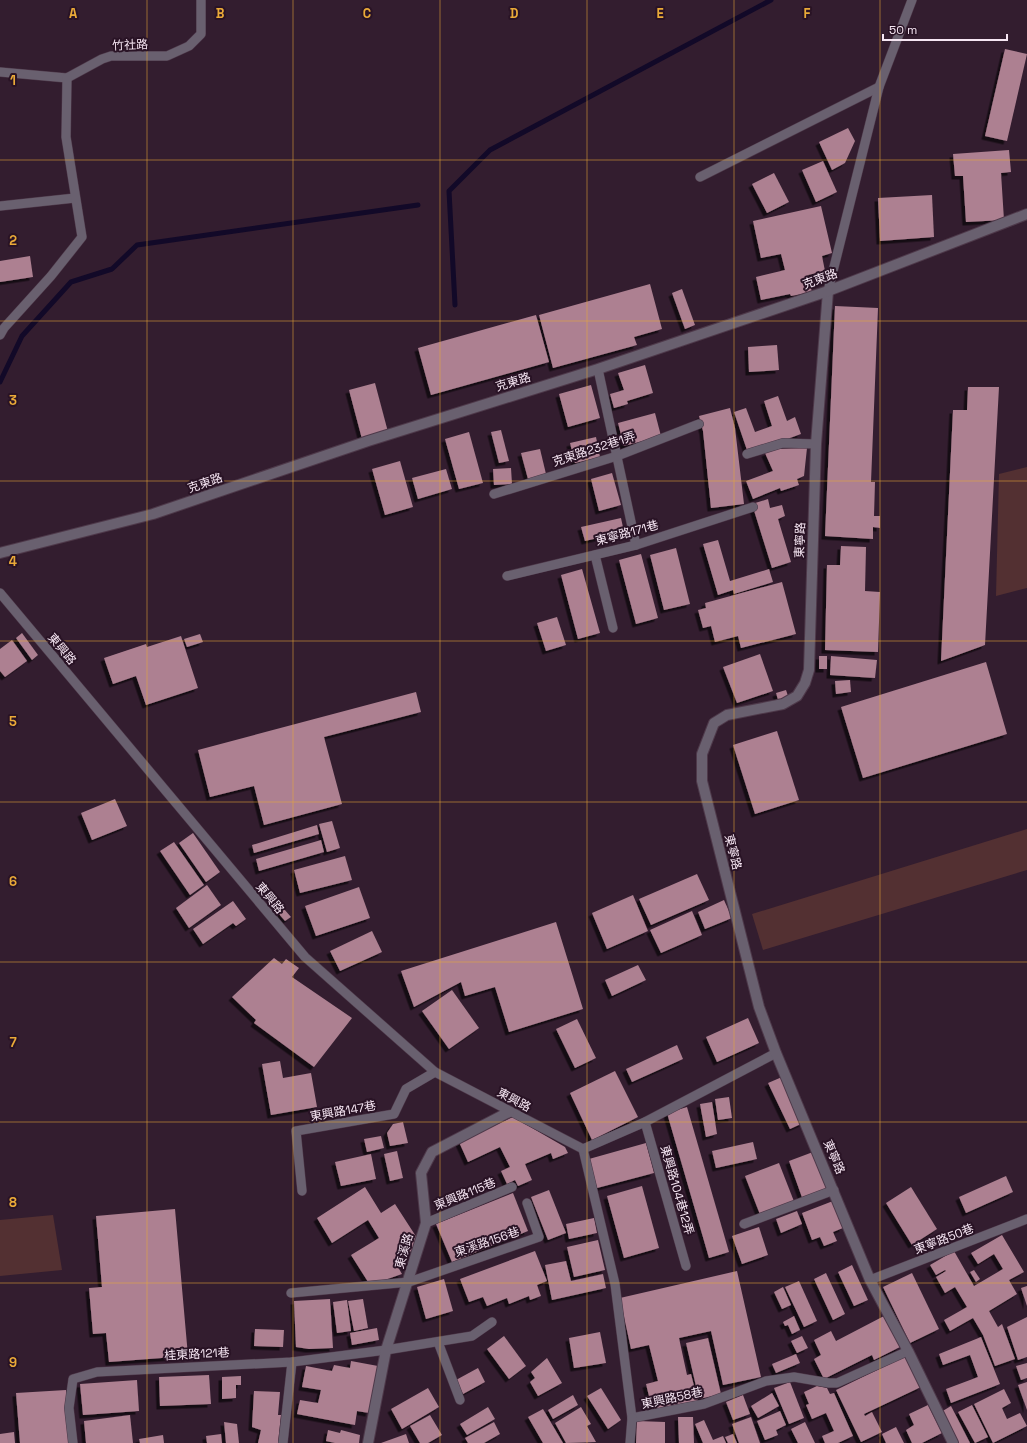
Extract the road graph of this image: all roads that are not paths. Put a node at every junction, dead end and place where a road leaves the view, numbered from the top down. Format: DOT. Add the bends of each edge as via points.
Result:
graph roads {
  1 [pos="201,0"];
  2 [pos="912,0"];
  3 [pos="0,72"];
  4 [pos="67,78"];
  5 [pos="879,87"];
  6 [pos="700,177"];
  7 [pos="75,198"];
  8 [pos="0,206"];
  9 [pos="1027,214"];
  10 [pos="828,291"];
  11 [pos="0,335"];
  12 [pos="598,369"];
  13 [pos="699,424"];
  14 [pos="816,444"];
  15 [pos="747,454"];
  16 [pos="617,456"];
  17 [pos="494,494"];
  18 [pos="752,507"];
  19 [pos="636,545"];
  20 [pos="0,553"];
  21 [pos="595,555"];
  22 [pos="507,576"];
  23 [pos="0,593"];
  24 [pos="613,628"];
  25 [pos="776,1053"];
  26 [pos="435,1072"];
  27 [pos="509,1112"];
  28 [pos="645,1122"];
  29 [pos="583,1149"];
  30 [pos="512,1187"];
  31 [pos="834,1190"];
  32 [pos="302,1191"];
  33 [pos="527,1203"];
  34 [pos="1027,1220"];
  35 [pos="426,1223"];
  36 [pos="744,1224"];
  37 [pos="686,1266"];
  38 [pos="870,1280"];
  39 [pos="409,1282"];
  40 [pos="291,1293"];
  41 [pos="492,1322"];
  42 [pos="438,1342"];
  43 [pos="386,1350"];
  44 [pos="908,1351"];
  45 [pos="292,1362"];
  46 [pos="460,1400"];
  47 [pos="632,1418"];
  48 [pos="72,1443"];
  49 [pos="283,1443"];
  50 [pos="368,1443"];
  51 [pos="630,1443"];
  52 [pos="954,1443"];
  1 -- 4 [label="lane, 竹社路" via="201,34 189,46 167,56 111,56"];
  2 -- 5 [label="lane"];
  3 -- 4 [label="lane"];
  4 -- 7 [label="lane" via="66,137"];
  5 -- 6 [label="lane"];
  5 -- 10 [label="lane"];
  7 -- 8 [label="lane"];
  7 -- 11 [label="lane" via="82,237"];
  9 -- 10 [label="street, 克東路"];
  10 -- 12 [label="street, 克東路"];
  10 -- 14 [label="street, 東寧路"];
  12 -- 16 [label="lane"];
  12 -- 20 [label="street, 克東路" via="368,441 153,514"];
  13 -- 16 [label="lane, 克東路232巷1弄"];
  14 -- 15 [label="lane" via="783,443"];
  14 -- 25 [label="street, 東寧路" via="809,670 805,683 797,696 783,704 720,718 714,723 702,754 702,781 759,1007"];
  16 -- 17 [label="lane, 克東路232巷1弄"];
  16 -- 19 [label="lane"];
  18 -- 19 [label="lane, 東寧路171巷"];
  19 -- 21 [label="lane, 東寧路171巷"];
  21 -- 22 [label="lane, 東寧路171巷"];
  21 -- 24 [label="lane"];
  23 -- 26 [label="lane, 東興路" via="304,957"];
  25 -- 28 [label="lane"];
  25 -- 31 [label="street, 東寧路"];
  26 -- 27 [label="lane, 東興路"];
  26 -- 32 [label="lane, 東興路147巷" via="406,1090 394,1114 296,1131"];
  27 -- 29 [label="lane, 東興路"];
  27 -- 35 [label="street, 東溪路" via="432,1152 421,1173"];
  28 -- 29 [label="lane"];
  28 -- 37 [label="lane, 東興路104巷12弄"];
  29 -- 47 [label="lane, 東興路58巷" via="615,1284"];
  30 -- 35 [label="lane, 東興路115巷"];
  31 -- 36 [label="lane"];
  31 -- 38 [label="street, 東寧路"];
  33 -- 39 [label="lane, 東溪路156巷" via="539,1237"];
  34 -- 38 [label="lane, 東寧路50巷"];
  35 -- 39 [label="street, 東溪路"];
  38 -- 44 [label="street, 東寧路"];
  39 -- 40 [label="lane"];
  39 -- 43 [label="street, 東溪路"];
  41 -- 42 [label="lane, 桂東路121巷" via="472,1336"];
  42 -- 43 [label="lane, 桂東路121巷"];
  42 -- 46 [label="lane"];
  43 -- 45 [label="lane, 桂東路121巷"];
  43 -- 50 [label="street, 東溪路"];
  44 -- 47 [label="lane, 東興路58巷" via="837,1383 794,1377 766,1381 704,1404"];
  44 -- 52 [label="street, 東寧路"];
  45 -- 48 [label="lane, 桂東路121巷" via="97,1372 73,1379 69,1408"];
  45 -- 49 [label="lane"];
  47 -- 51 [label="lane"];
}
